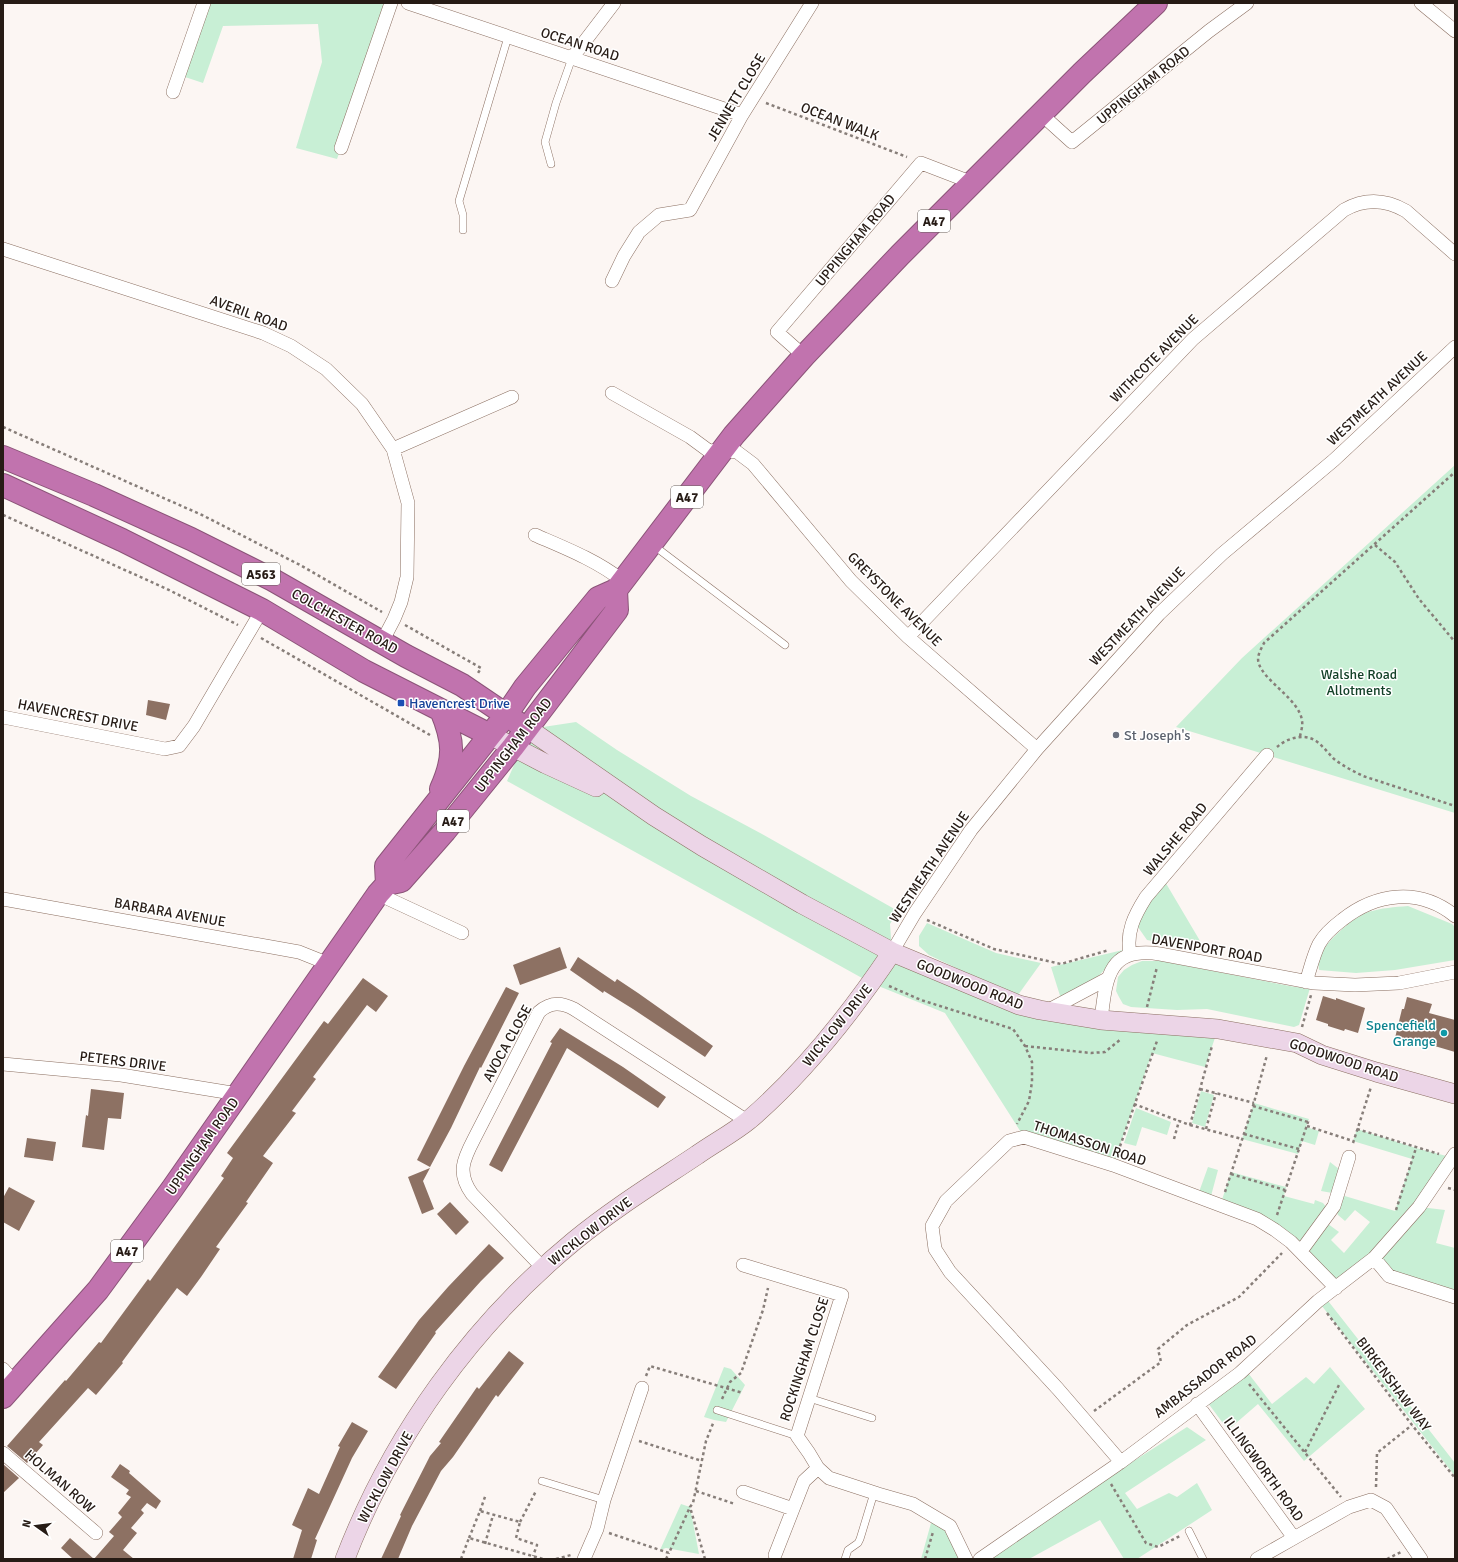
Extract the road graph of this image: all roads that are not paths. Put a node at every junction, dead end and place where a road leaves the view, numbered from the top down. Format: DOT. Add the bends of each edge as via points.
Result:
graph roads {
  1 [pos="204,3"];
  2 [pos="390,3"];
  3 [pos="408,3"];
  4 [pos="614,3"];
  5 [pos="812,3"];
  6 [pos="1156,3"];
  7 [pos="1247,3"];
  8 [pos="1421,3"];
  9 [pos="1455,31"];
  10 [pos="508,37"];
  11 [pos="572,58"];
  12 [pos="173,92"];
  13 [pos="1041,114"];
  14 [pos="742,115"];
  15 [pos="341,148"];
  16 [pos="551,164"];
  17 [pos="973,183"];
  18 [pos="463,230"];
  19 [pos="3,249"];
  20 [pos="1455,254"];
  21 [pos="612,281"];
  22 [pos="1455,347"];
  23 [pos="804,356"];
  24 [pos="612,392"];
  25 [pos="512,397"];
  26 [pos="393,449"];
  27 [pos="722,450"];
  28 [pos="3,457"];
  29 [pos="3,485"];
  30 [pos="535,535"];
  31 [pos="652,544"];
  32 [pos="619,585"];
  33 [pos="262,610"];
  34 [pos="908,637"];
  35 [pos="382,642"];
  36 [pos="785,645"];
  37 [pos="442,710"];
  38 [pos="506,715"];
  39 [pos="3,717"];
  40 [pos="527,728"];
  41 [pos="490,734"];
  42 [pos="513,747"];
  43 [pos="1037,749"];
  44 [pos="1267,755"];
  45 [pos="636,804"];
  46 [pos="433,806"];
  47 [pos="382,889"];
  48 [pos="3,899"];
  49 [pos="1455,916"];
  50 [pos="462,933"];
  51 [pos="1129,949"];
  52 [pos="892,952"];
  53 [pos="329,964"];
  54 [pos="1455,972"];
  55 [pos="1108,979"];
  56 [pos="1310,983"];
  57 [pos="1046,1011"];
  58 [pos="1101,1020"];
  59 [pos="3,1064"];
  60 [pos="238,1094"];
  61 [pos="1455,1094"];
  62 [pos="747,1121"];
  63 [pos="1454,1156"];
  64 [pos="1349,1157"];
  65 [pos="1301,1251"];
  66 [pos="1374,1258"];
  67 [pos="743,1265"];
  68 [pos="543,1268"];
  69 [pos="1336,1288"];
  70 [pos="1455,1297"];
  71 [pos="7,1384"];
  72 [pos="642,1388"];
  73 [pos="809,1398"];
  74 [pos="1196,1404"];
  75 [pos="717,1410"];
  76 [pos="872,1418"];
  77 [pos="797,1436"];
  78 [pos="3,1453"];
  79 [pos="1120,1462"];
  80 [pos="818,1468"];
  81 [pos="542,1480"];
  82 [pos="743,1492"];
  83 [pos="874,1493"];
  84 [pos="604,1500"];
  85 [pos="793,1509"];
  86 [pos="1189,1531"];
  87 [pos="96,1533"];
  88 [pos="1294,1538"];
  89 [pos="775,1555"];
  90 [pos="345,1559"];
  91 [pos="584,1559"];
  92 [pos="845,1559"];
  93 [pos="966,1559"];
  94 [pos="980,1559"];
  95 [pos="1203,1559"];
  96 [pos="1257,1559"];
  97 [pos="1421,1559"];
  1 -- 12 [label="street"];
  2 -- 15 [label="street"];
  3 -- 10 [label="street, OCEAN ROAD"];
  4 -- 11 [label="street"];
  5 -- 14 [label="street, JENNETT CLOSE"];
  6 -- 13 [label="highway, UPPINGHAM ROAD / A47"];
  7 -- 13 [label="street, UPPINGHAM ROAD" via="1072,142"];
  8 -- 9 [label="street"];
  10 -- 11 [label="street, OCEAN ROAD"];
  10 -- 18 [label="lane" via="459,201 463,215"];
  11 -- 14 [label="street, OCEAN ROAD"];
  11 -- 16 [label="lane" via="545,142"];
  13 -- 17 [label="highway, UPPINGHAM ROAD / A47"];
  14 -- 21 [label="street, JENNETT CLOSE" via="690,210 659,215 639,232"];
  17 -- 23 [label="highway, UPPINGHAM ROAD / A47"];
  17 -- 23 [label="street, UPPINGHAM ROAD" via="920,163 777,332"];
  19 -- 26 [label="street, AVERIL ROAD" via="228,321 291,346 326,369 362,404"];
  20 -- 34 [label="street, WITHCOTE AVENUE" via="1397,206 1369,201 1344,210 1193,338"];
  22 -- 43 [label="street, WESTMEATH AVENUE" via="1334,460 1222,554 1159,614"];
  23 -- 27 [label="highway, UPPINGHAM ROAD / A47"];
  24 -- 27 [label="street, GREYSTONE AVENUE" via="690,437 709,451"];
  25 -- 26 [label="street"];
  26 -- 35 [label="street, AVERIL ROAD" via="408,503 407,577 401,602"];
  27 -- 31 [label="highway, UPPINGHAM ROAD / A47"];
  27 -- 34 [label="street, GREYSTONE AVENUE" via="737,452 762,473 851,581"];
  28 -- 35 [label="highway, COLCHESTER ROAD / A563" via="191,539 273,580"];
  29 -- 33 [label="highway, A563" via="122,540"];
  30 -- 32 [label="street" via="610,571"];
  31 -- 32 [label="highway, UPPINGHAM ROAD / A47"];
  31 -- 36 [label="lane"];
  32 -- 38 [label="highway, UPPINGHAM ROAD / A47" via="598,598 525,687"];
  32 -- 40 [label="highway, UPPINGHAM ROAD / A47" via="617,610"];
  33 -- 37 [label="highway, A563" via="364,671"];
  33 -- 39 [label="street, HAVENCREST DRIVE" via="194,726 179,746 165,749"];
  34 -- 43 [label="street, GREYSTONE AVENUE"];
  35 -- 38 [label="highway, COLCHESTER ROAD / A563" via="462,685"];
  37 -- 41 [label="highway, A563"];
  37 -- 46 [label="highway" via="452,750 444,783"];
  38 -- 40 [label="highway, COLCHESTER ROAD / A563"];
  38 -- 41 [label="highway, UPPINGHAM ROAD / A47"];
  40 -- 42 [label="highway, UPPINGHAM ROAD / A47"];
  40 -- 45 [label="street, GOODWOOD ROAD"];
  41 -- 42 [label="street, GOODWOOD ROAD"];
  41 -- 46 [label="highway, UPPINGHAM ROAD / A47"];
  42 -- 45 [label="street, GOODWOOD ROAD"];
  42 -- 47 [label="highway, UPPINGHAM ROAD / A47" via="401,881"];
  43 -- 52 [label="street, WESTMEATH AVENUE" via="972,830 915,913"];
  44 -- 51 [label="street, WALSHE ROAD" via="1146,897 1130,927"];
  45 -- 52 [label="street, GOODWOOD ROAD" via="802,904"];
  46 -- 47 [label="highway, UPPINGHAM ROAD / A47" via="386,866"];
  47 -- 50 [label="street"];
  47 -- 53 [label="highway, UPPINGHAM ROAD / A47"];
  48 -- 53 [label="street, BARBARA AVENUE" via="299,952"];
  49 -- 56 [label="street" via="1439,905 1407,898 1388,898 1368,903 1333,927 1319,943"];
  51 -- 55 [label="street"];
  51 -- 56 [label="street, DAVENPORT ROAD"];
  52 -- 57 [label="street, GOODWOOD ROAD" via="1019,1005"];
  52 -- 62 [label="street, WICKLOW DRIVE" via="812,1058 781,1091"];
  53 -- 60 [label="highway, UPPINGHAM ROAD / A47"];
  54 -- 56 [label="street, DAVENPORT ROAD" via="1398,984"];
  55 -- 57 [label="street"];
  55 -- 58 [label="street"];
  57 -- 58 [label="street, GOODWOOD ROAD"];
  58 -- 61 [label="street, GOODWOOD ROAD" via="1218,1029 1297,1043 1322,1055"];
  59 -- 60 [label="street, PETERS DRIVE" via="121,1075"];
  60 -- 71 [label="highway, UPPINGHAM ROAD / A47" via="98,1290"];
  62 -- 68 [label="street, WICKLOW DRIVE" via="606,1216"];
  62 -- 68 [label="street, AVOCA CLOSE" via="567,1005 559,1003 545,1007 539,1012 467,1152 462,1167 464,1181 472,1194"];
  63 -- 66 [label="street, AMBASSADOR ROAD" via="1419,1207"];
  64 -- 65 [label="street" via="1334,1206"];
  65 -- 69 [label="street, THOMASSON ROAD"];
  65 -- 79 [label="street, THOMASSON ROAD" via="1257,1219 1113,1165 1024,1137 1009,1141 946,1201 932,1226 935,1249 950,1272"];
  66 -- 69 [label="street, AMBASSADOR ROAD"];
  66 -- 70 [label="street" via="1389,1276"];
  67 -- 73 [label="street, ROCKINGHAM CLOSE" via="842,1295"];
  68 -- 90 [label="street, WICKLOW DRIVE" via="475,1339 424,1406 385,1472"];
  69 -- 74 [label="street, AMBASSADOR ROAD" via="1318,1301 1240,1373"];
  72 -- 84 [label="street"];
  73 -- 76 [label="lane"];
  73 -- 77 [label="street, ROCKINGHAM CLOSE"];
  74 -- 79 [label="street, AMBASSADOR ROAD"];
  74 -- 88 [label="street, ILLINGWORTH ROAD"];
  75 -- 77 [label="lane"];
  77 -- 80 [label="street, ROCKINGHAM CLOSE"];
  78 -- 87 [label="street, HOLMAN ROW"];
  79 -- 94 [label="street, AMBASSADOR ROAD"];
  80 -- 83 [label="street, ROCKINGHAM CLOSE" via="830,1478"];
  80 -- 85 [label="street" via="804,1481"];
  81 -- 84 [label="lane"];
  82 -- 85 [label="street"];
  83 -- 92 [label="lane" via="860,1539 848,1550"];
  83 -- 93 [label="street, ROCKINGHAM CLOSE" via="913,1504 950,1526"];
  84 -- 91 [label="street" via="597,1529"];
  85 -- 89 [label="street"];
  86 -- 95 [label="lane"];
  88 -- 96 [label="street, ILLINGWORTH ROAD"];
  88 -- 97 [label="street" via="1349,1507 1371,1500 1386,1508"];
}
